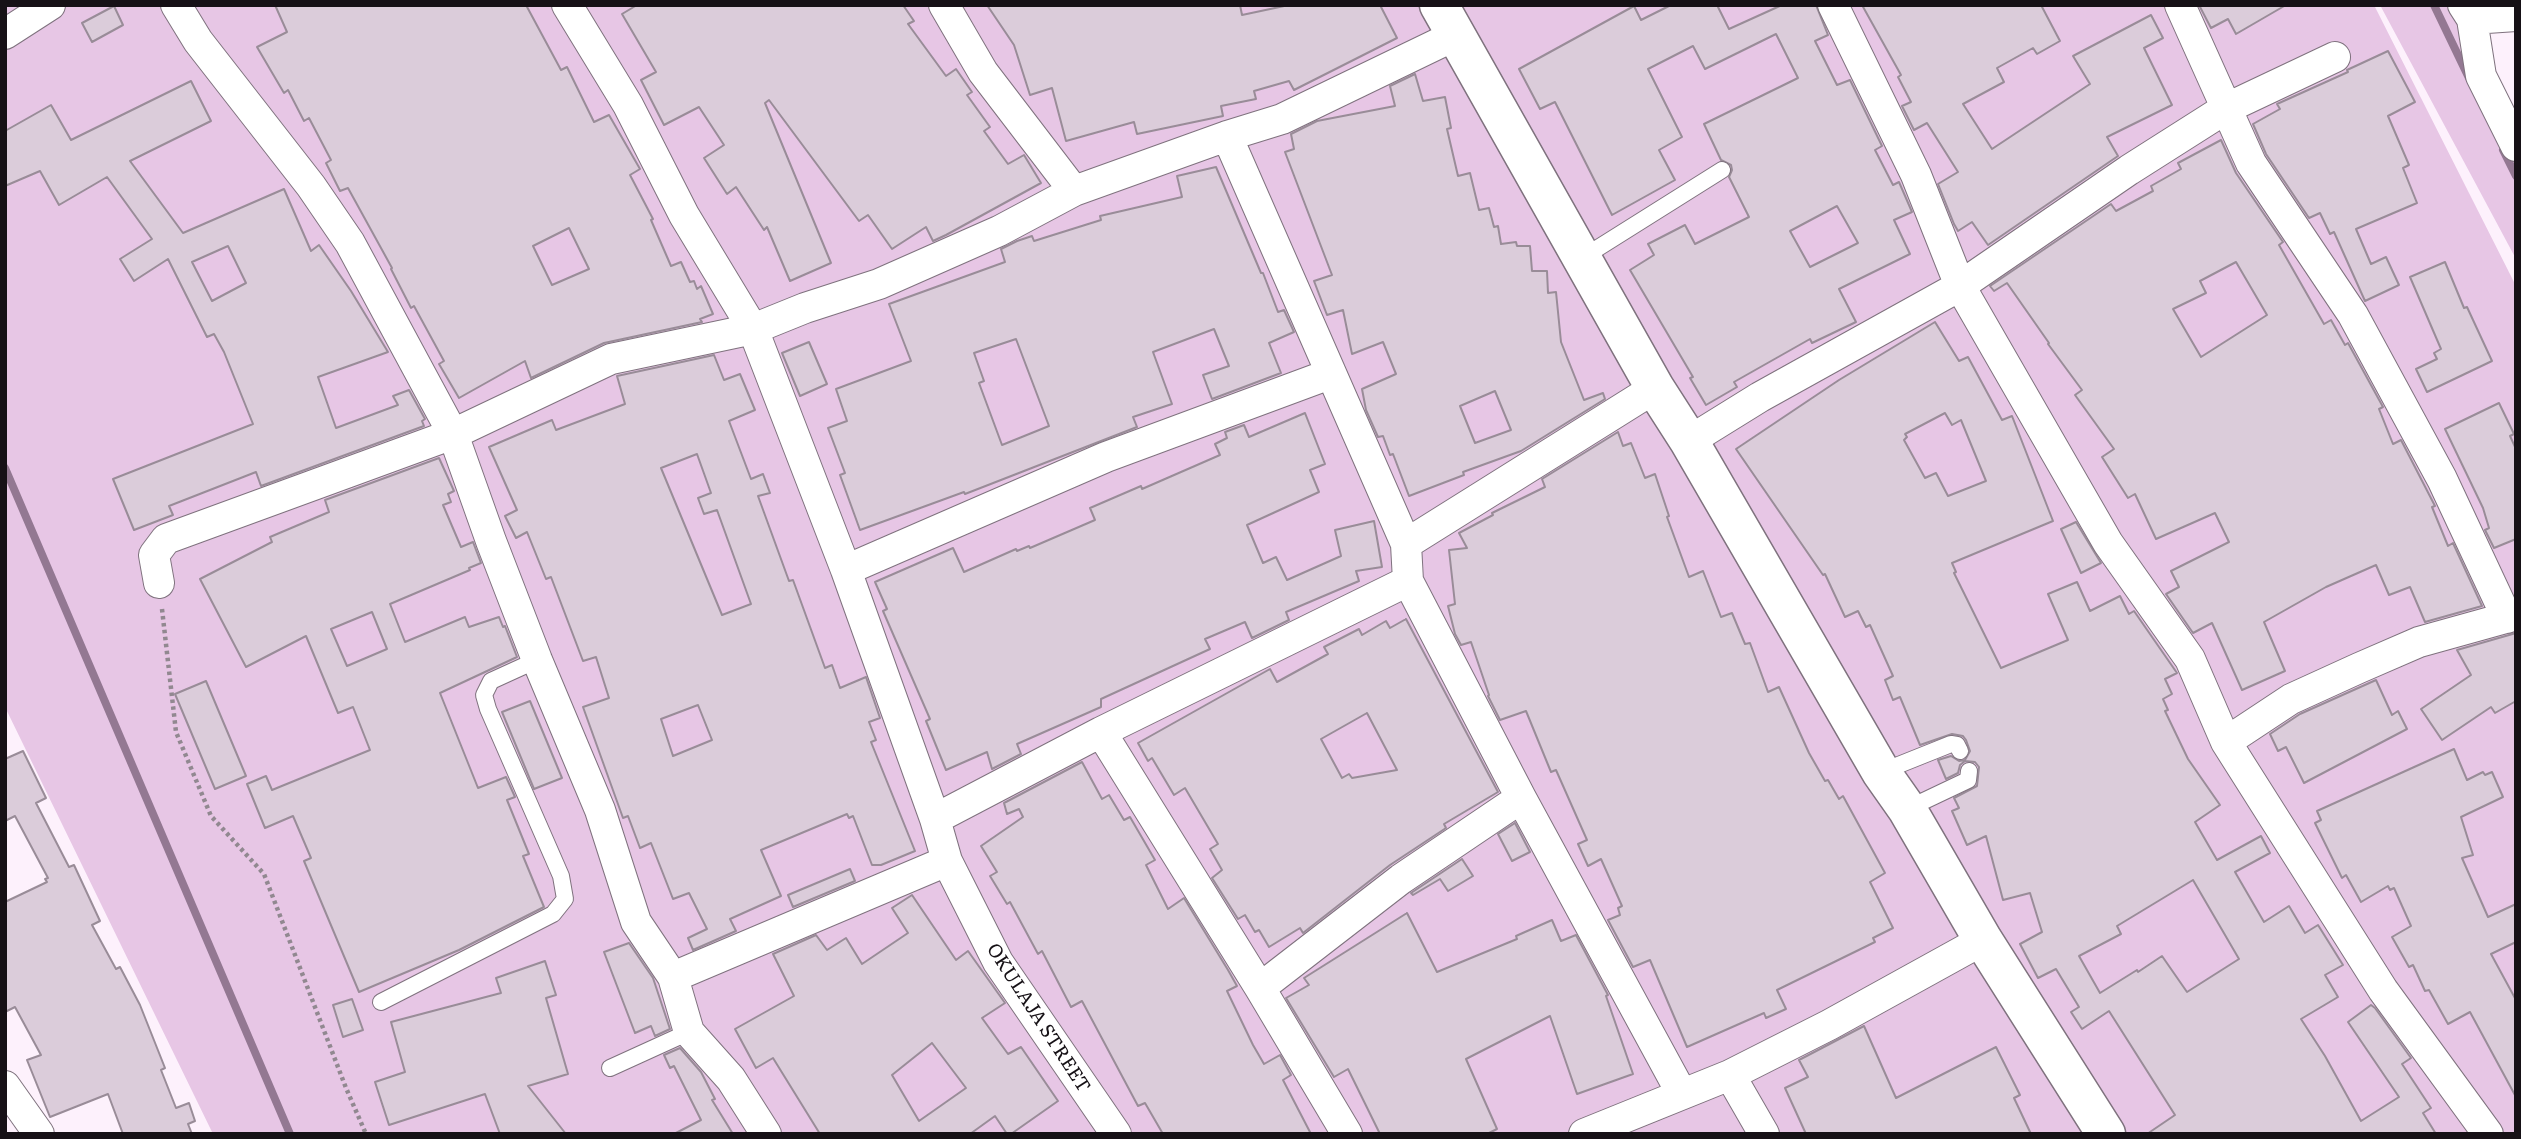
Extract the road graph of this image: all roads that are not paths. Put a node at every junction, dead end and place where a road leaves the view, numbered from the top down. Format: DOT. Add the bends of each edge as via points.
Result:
graph roads {
  1 [pos="50,5"];
  2 [pos="176,5"];
  3 [pos="567,5"];
  4 [pos="944,5"];
  5 [pos="1833,5"];
  6 [pos="2180,5"];
  7 [pos="2467,12"];
  8 [pos="2516,16"];
  9 [pos="1448,20"];
  10 [pos="5,34"];
  11 [pos="2335,57"];
  12 [pos="2225,109"];
  13 [pos="1227,135"];
  14 [pos="2516,146"];
  15 [pos="1722,170"];
  16 [pos="1074,191"];
  17 [pos="1582,258"];
  18 [pos="1960,286"];
  19 [pos="754,329"];
  20 [pos="1330,374"];
  21 [pos="1655,388"];
  22 [pos="453,434"];
  23 [pos="1689,441"];
  24 [pos="1406,544"];
  25 [pos="846,570"];
  26 [pos="1408,581"];
  27 [pos="159,583"];
  28 [pos="2512,617"];
  29 [pos="537,660"];
  30 [pos="1101,732"];
  31 [pos="2225,742"];
  32 [pos="1960,751"];
  33 [pos="1969,771"];
  34 [pos="1881,772"];
  35 [pos="1521,798"];
  36 [pos="1906,809"];
  37 [pos="935,819"];
  38 [pos="947,861"];
  39 [pos="1983,940"];
  40 [pos="673,977"];
  41 [pos="1260,988"];
  42 [pos="381,1002"];
  43 [pos="689,1032"];
  44 [pos="610,1068"];
  45 [pos="1730,1075"];
  46 [pos="1682,1094"];
  47 [pos="9,1101"];
  48 [pos="39,1134"];
  49 [pos="766,1134"];
  50 [pos="1116,1134"];
  51 [pos="1347,1134"];
  52 [pos="1584,1134"];
  53 [pos="1764,1134"];
  54 [pos="2106,1134"];
  55 [pos="2488,1134"];
  1 -- 10 [label="street"];
  2 -- 22 [label="street" via="350,243"];
  3 -- 19 [label="street, OKULAJA STREET" via="628,105 684,215"];
  4 -- 16 [label="street" via="983,72"];
  5 -- 18 [label="street" via="1916,175"];
  6 -- 12 [label="street"];
  7 -- 8 [label="street"];
  7 -- 14 [label="street" via="2481,76"];
  9 -- 13 [label="street" via="1282,119"];
  9 -- 17 [label="street"];
  11 -- 12 [label="street"];
  12 -- 18 [label="street"];
  12 -- 28 [label="street" via="2251,163 2353,316 2403,403"];
  13 -- 16 [label="street"];
  13 -- 20 [label="street"];
  15 -- 17 [label="lane"];
  16 -- 19 [label="street" via="999,231 879,284"];
  17 -- 21 [label="street"];
  18 -- 23 [label="street"];
  18 -- 31 [label="street" via="2108,543 2190,659"];
  19 -- 22 [label="street" via="611,359"];
  19 -- 25 [label="street, OKULAJA STREET"];
  20 -- 24 [label="street"];
  20 -- 25 [label="street" via="1106,457"];
  21 -- 23 [label="street"];
  21 -- 24 [label="street"];
  22 -- 27 [label="street" via="166,539 154,555"];
  22 -- 29 [label="street"];
  23 -- 34 [label="street"];
  24 -- 26 [label="street"];
  25 -- 37 [label="street, OKULAJA STREET"];
  26 -- 30 [label="street"];
  26 -- 35 [label="street"];
  28 -- 31 [label="street" via="2418,642 2291,699"];
  29 -- 40 [label="street" via="600,810 636,922"];
  29 -- 42 [label="lane" via="491,681 484,695 561,876 565,899 553,914"];
  30 -- 37 [label="street"];
  30 -- 41 [label="street"];
  31 -- 55 [label="street" via="2383,990"];
  32 -- 34 [label="lane" via="1951,744"];
  33 -- 36 [label="lane" via="1968,780"];
  34 -- 36 [label="street"];
  35 -- 41 [label="street" via="1401,879"];
  35 -- 46 [label="street"];
  36 -- 39 [label="street"];
  37 -- 38 [label="street, OKULAJA STREET"];
  38 -- 40 [label="street"];
  38 -- 50 [label="street, OKULAJA STREET" via="998,962"];
  39 -- 45 [label="street"];
  39 -- 54 [label="street"];
  40 -- 43 [label="street"];
  41 -- 51 [label="street"];
  43 -- 44 [label="lane"];
  43 -- 49 [label="street" via="731,1079"];
  45 -- 46 [label="street"];
  45 -- 53 [label="street"];
  46 -- 52 [label="street"];
  47 -- 48 [label="street"];
}
